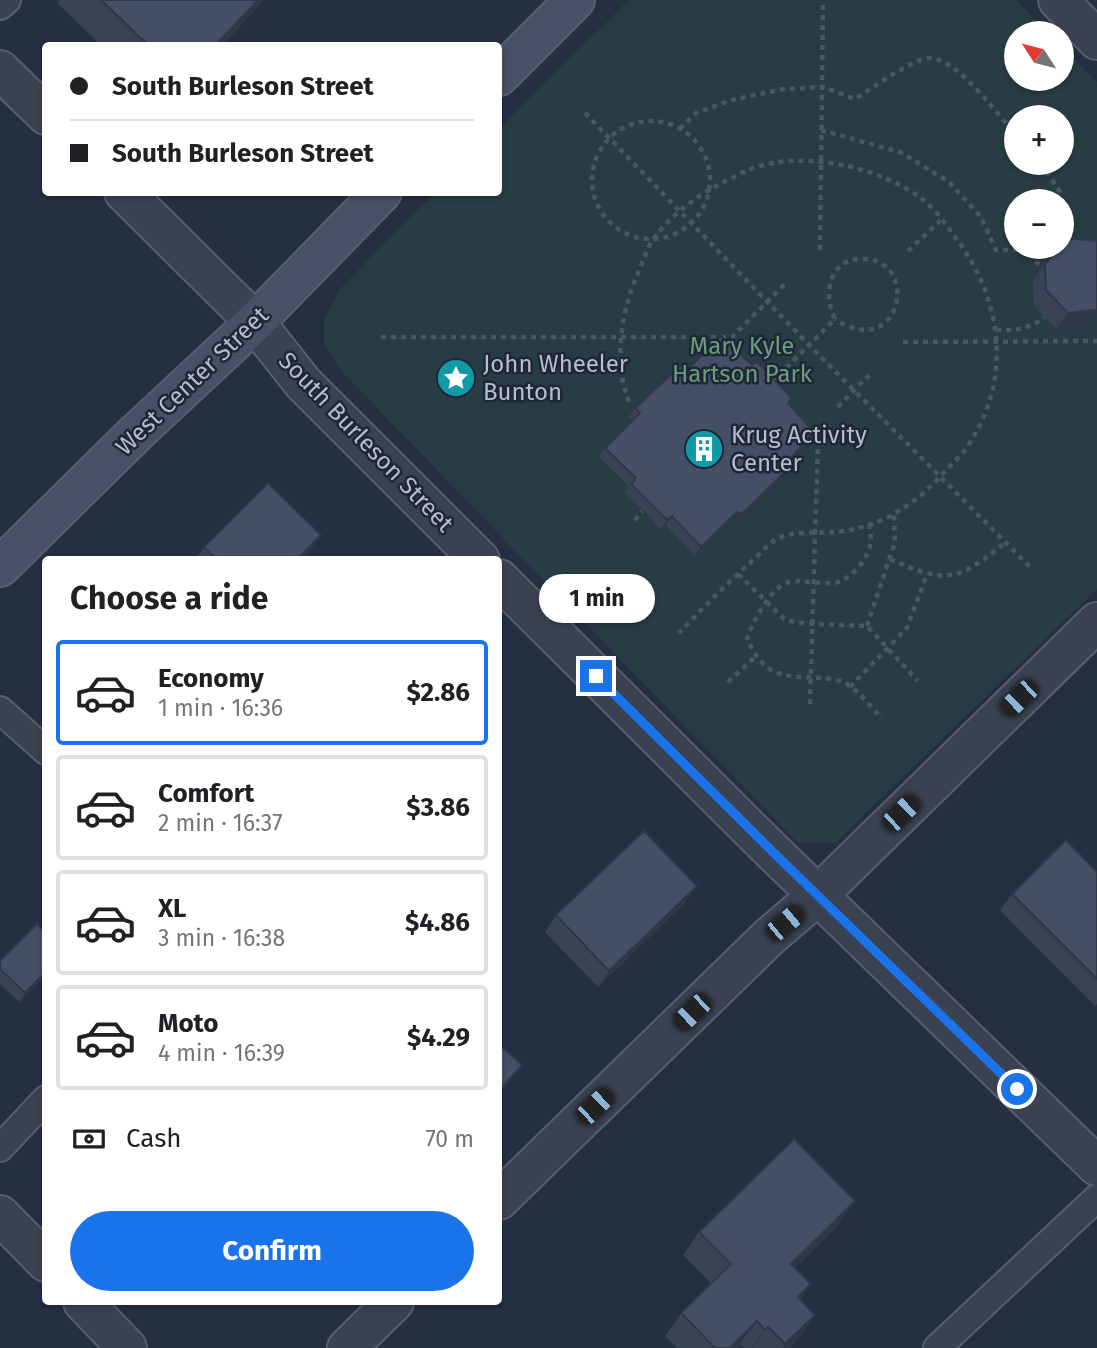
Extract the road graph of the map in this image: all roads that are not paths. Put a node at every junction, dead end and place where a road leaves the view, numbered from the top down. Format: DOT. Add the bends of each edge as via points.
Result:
graph roads {
  1 [pos="7,0"];
  2 [pos="575,0"];
  3 [pos="1058,0"];
  4 [pos="0,6"];
  5 [pos="1097,40"];
  6 [pos="0,70"];
  7 [pos="502,73"];
  8 [pos="42,111"];
  9 [pos="128,196"];
  10 [pos="378,196"];
  11 [pos="255,322"];
  12 [pos="476,556"];
  13 [pos="0,567"];
  14 [pos="502,582"];
  15 [pos="1097,622"];
  16 [pos="0,710"];
  17 [pos="42,747"];
  18 [pos="818,895"];
  19 [pos="42,1103"];
  20 [pos="0,1148"];
  21 [pos="1097,1167"];
  22 [pos="502,1197"];
  23 [pos="1097,1198"];
  24 [pos="0,1214"];
  25 [pos="42,1258"];
  26 [pos="86,1305"];
  27 [pos="391,1305"];
  28 [pos="127,1348"];
  29 [pos="347,1348"];
  30 [pos="937,1348"];
  1 -- 4 [label="lane"];
  2 -- 7 [label="main road"];
  3 -- 5 [label="street"];
  6 -- 8 [label="street"];
  9 -- 11 [label="street, South Burleson Street"];
  10 -- 11 [label="main road, West Center Street"];
  11 -- 12 [label="street, South Burleson Street" via="303,383"];
  11 -- 13 [label="main road, West Center Street"];
  14 -- 18 [label="street"];
  15 -- 18 [label="street"];
  16 -- 17 [label="lane"];
  18 -- 21 [label="street"];
  18 -- 22 [label="street"];
  19 -- 20 [label="lane"];
  23 -- 30 [label="lane"];
  24 -- 25 [label="street"];
  26 -- 28 [label="street"];
  27 -- 29 [label="street"];
}
